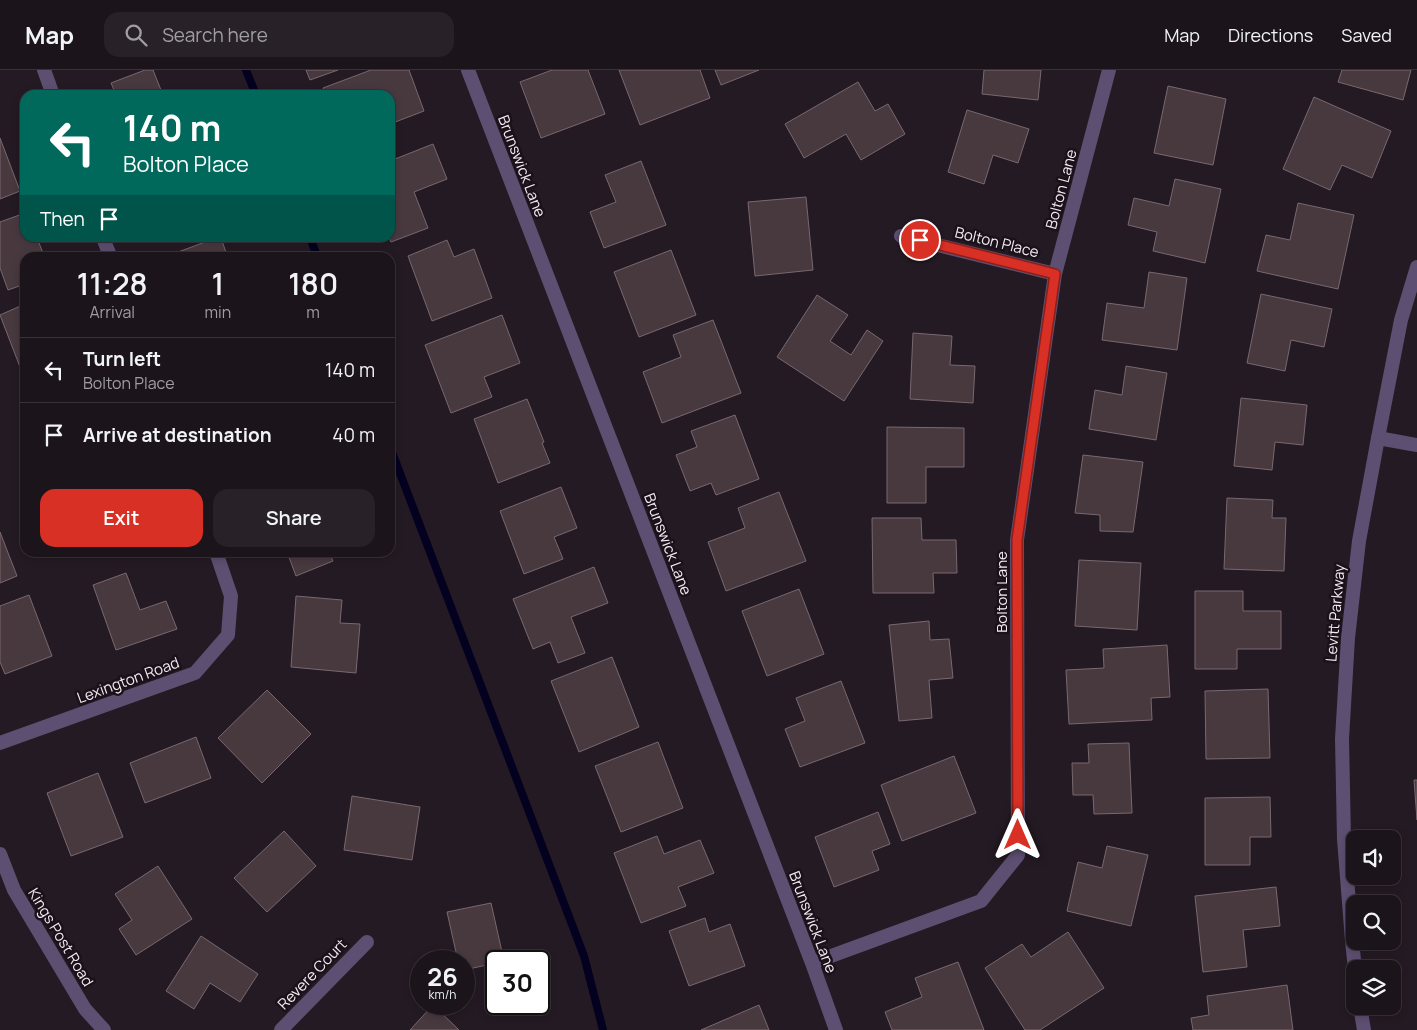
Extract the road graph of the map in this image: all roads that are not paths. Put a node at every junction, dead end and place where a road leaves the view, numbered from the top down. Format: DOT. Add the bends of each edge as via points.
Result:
graph roads {
  1 [pos="44,70"];
  2 [pos="468,70"];
  3 [pos="1109,70"];
  4 [pos="51,90"];
  5 [pos="901,236"];
  6 [pos="1417,267"];
  7 [pos="1055,274"];
  8 [pos="1378,438"];
  9 [pos="1417,445"];
  10 [pos="218,557"];
  11 [pos="0,743"];
  12 [pos="0,854"];
  13 [pos="367,942"];
  14 [pos="1354,960"];
  15 [pos="812,963"];
  16 [pos="1362,1015"];
  17 [pos="104,1030"];
  18 [pos="281,1030"];
  19 [pos="836,1030"];
  20 [pos="1364,1030"];
  1 -- 4 [label="street"];
  2 -- 15 [label="street, Brunswick Lane"];
  3 -- 7 [label="street, Bolton Lane"];
  5 -- 7 [label="street, Bolton Place"];
  6 -- 8 [label="street, Levitt Parkway" via="1401,320"];
  7 -- 15 [label="street, Bolton Lane" via="1017,540 1018,855 981,901"];
  8 -- 9 [label="street"];
  8 -- 14 [label="street, Levitt Parkway" via="1359,541 1348,638 1343,730 1344,839"];
  10 -- 11 [label="street, Lexington Road" via="231,596 228,636 195,673"];
  12 -- 17 [label="street, Kings Post Road" via="14,890 84,1009"];
  13 -- 18 [label="street, Revere Court"];
  15 -- 19 [label="street, Brunswick Lane"];
  16 -- 20 [label="street"];
}
